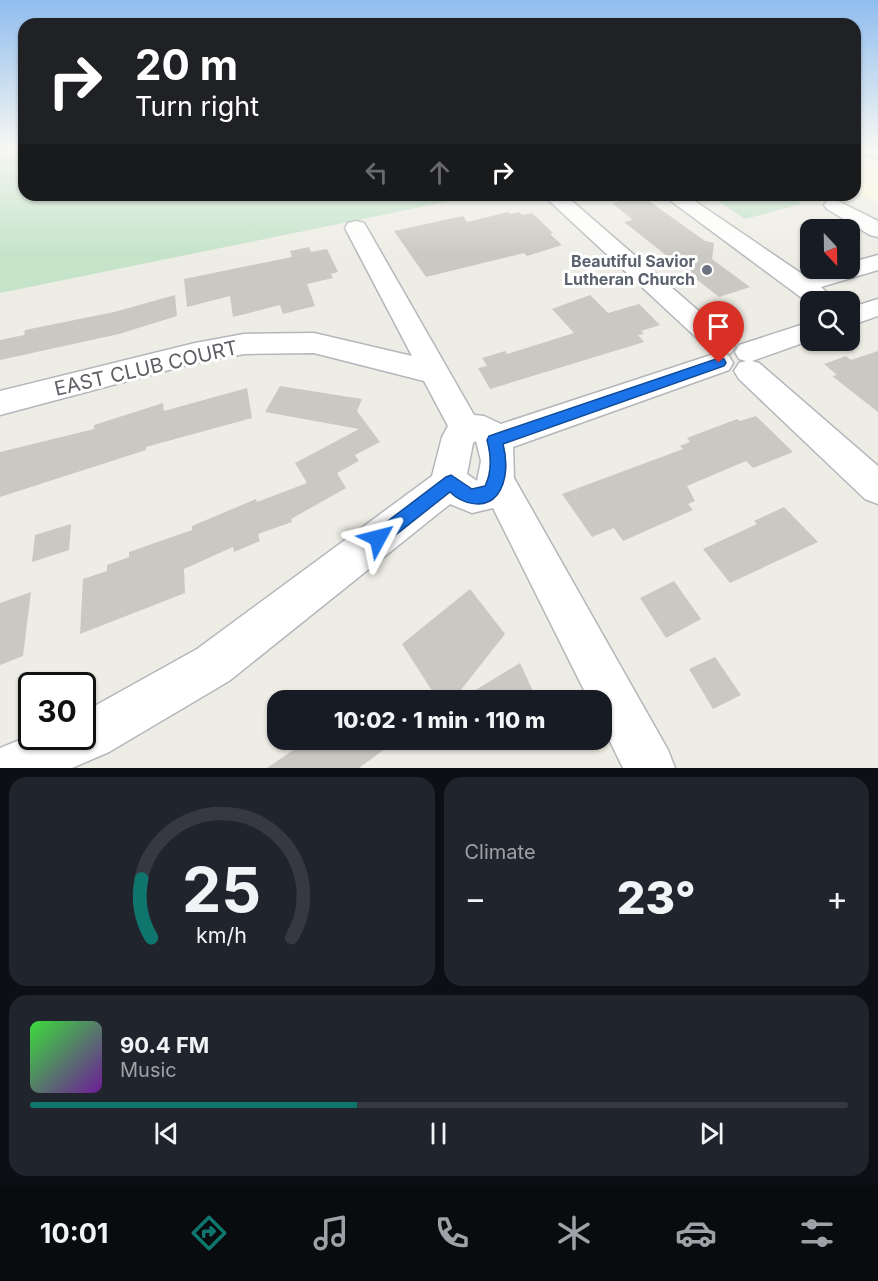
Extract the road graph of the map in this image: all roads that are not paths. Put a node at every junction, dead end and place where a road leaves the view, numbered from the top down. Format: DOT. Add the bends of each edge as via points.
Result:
graph roads {
  1 [pos="560,201"];
  2 [pos="682,201"];
  3 [pos="834,205"];
  4 [pos="356,228"];
  5 [pos="878,230"];
  6 [pos="878,262"];
  7 [pos="802,285"];
  8 [pos="810,291"];
  9 [pos="800,335"];
  10 [pos="734,358"];
  11 [pos="434,373"];
  12 [pos="0,403"];
  13 [pos="486,450"];
  14 [pos="451,482"];
  15 [pos="878,488"];
  16 [pos="13,768"];
  17 [pos="650,768"];
  1 -- 10 [label="street"];
  2 -- 7 [label="street"];
  3 -- 5 [label="street"];
  4 -- 11 [label="street"];
  6 -- 7 [label="street"];
  7 -- 8 [label="street"];
  9 -- 10 [label="street"];
  10 -- 13 [label="street"];
  10 -- 15 [label="street"];
  11 -- 12 [label="street, EAST CLUB COURT" via="314,343 244,344"];
  11 -- 13 [label="street"];
  13 -- 14 [label="street" via="458,437 450,467"];
  13 -- 14 [label="street" via="491,491 470,497"];
  13 -- 17 [label="street"];
  14 -- 16 [label="street" via="213,665 92,735"];
}
